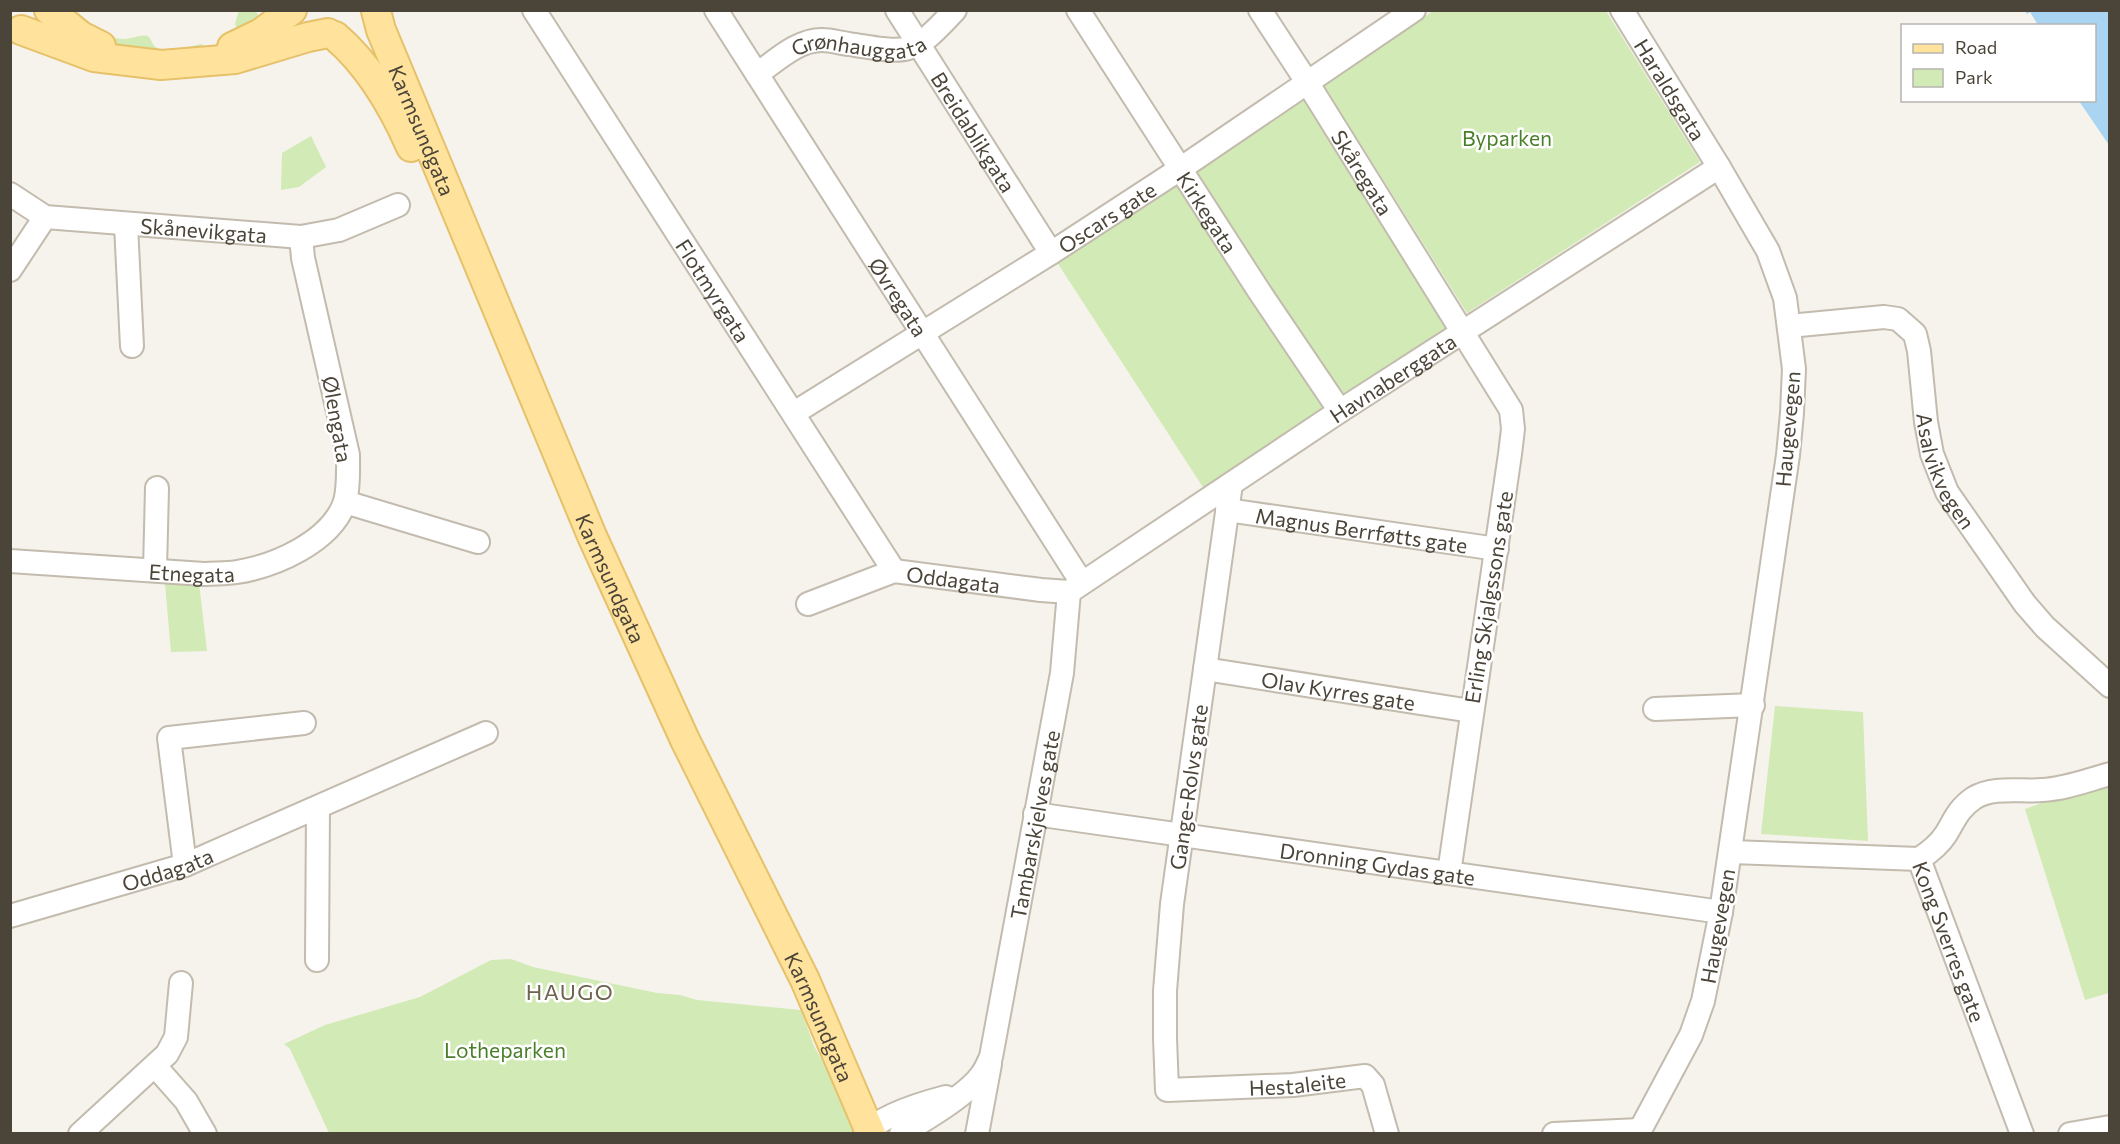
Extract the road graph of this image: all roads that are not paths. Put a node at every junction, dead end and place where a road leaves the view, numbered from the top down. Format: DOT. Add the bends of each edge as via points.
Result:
graph roads {
  1 [pos="49,10"];
  2 [pos="292,10"];
  3 [pos="307,10"];
  4 [pos="534,10"];
  5 [pos="716,10"];
  6 [pos="897,10"];
  7 [pos="955,10"];
  8 [pos="1078,10"];
  9 [pos="1260,10"];
  10 [pos="1414,10"];
  11 [pos="1622,10"];
  12 [pos="376,11"];
  13 [pos="19,26"];
  14 [pos="332,35"];
  15 [pos="920,45"];
  16 [pos="120,59"];
  17 [pos="213,60"];
  18 [pos="757,74"];
  19 [pos="1307,82"];
  20 [pos="1719,167"];
  21 [pos="1180,169"];
  22 [pos="10,194"];
  23 [pos="398,205"];
  24 [pos="45,217"];
  25 [pos="126,225"];
  26 [pos="301,237"];
  27 [pos="1051,253"];
  28 [pos="10,270"];
  29 [pos="1789,326"];
  30 [pos="922,332"];
  31 [pos="1464,333"];
  32 [pos="132,346"];
  33 [pos="1340,411"];
  34 [pos="794,413"];
  35 [pos="1231,484"];
  36 [pos="157,488"];
  37 [pos="345,502"];
  38 [pos="1227,510"];
  39 [pos="478,542"];
  40 [pos="1497,549"];
  41 [pos="10,561"];
  42 [pos="156,570"];
  43 [pos="894,571"];
  44 [pos="1076,587"];
  45 [pos="808,604"];
  46 [pos="1205,669"];
  47 [pos="2109,686"];
  48 [pos="1753,705"];
  49 [pos="1654,709"];
  50 [pos="1471,711"];
  51 [pos="304,723"];
  52 [pos="486,733"];
  53 [pos="2109,774"];
  54 [pos="318,808"];
  55 [pos="1035,814"];
  56 [pos="1183,834"];
  57 [pos="1731,852"];
  58 [pos="1919,859"];
  59 [pos="185,865"];
  60 [pos="1449,873"];
  61 [pos="1721,912"];
  62 [pos="10,916"];
  63 [pos="317,960"];
  64 [pos="181,983"];
  65 [pos="991,1057"];
  66 [pos="155,1066"];
  67 [pos="1167,1090"];
  68 [pos="959,1095"];
  69 [pos="2109,1127"];
  70 [pos="864,1132"];
  71 [pos="1639,1132"];
  72 [pos="81,1134"];
  73 [pos="205,1134"];
  74 [pos="902,1134"];
  75 [pos="977,1134"];
  76 [pos="1388,1134"];
  77 [pos="1554,1134"];
  78 [pos="2022,1134"];
  79 [pos="2070,1134"];
  1 -- 16 [label="main road" via="81,36"];
  2 -- 17 [label="main road"];
  3 -- 14 [label="main road, Karmsundgata" via="314,24"];
  4 -- 34 [label="street, Flotmyrgata"];
  5 -- 18 [label="street, Øvregata"];
  6 -- 15 [label="street, Breidablikgata"];
  7 -- 15 [label="street, Grønhauggata"];
  8 -- 21 [label="street, Kirkegata"];
  9 -- 19 [label="street, Skåregata"];
  10 -- 19 [label="street, Oscars gate"];
  11 -- 20 [label="street, Haraldsgata"];
  12 -- 14 [label="main road" via="364,28 346,36"];
  12 -- 70 [label="main road, Karmsundgata" via="592,536 685,740 805,980"];
  13 -- 16 [label="main road" via="94,57"];
  14 -- 17 [label="main road" via="308,37 235,59"];
  14 -- 70 [label="main road, Karmsundgata" via="352,50 374,78 409,141 599,585 674,749"];
  15 -- 18 [label="street, Grønhauggata" via="892,51 821,40 800,44"];
  15 -- 27 [label="street, Breidablikgata"];
  16 -- 17 [label="main road" via="161,65"];
  18 -- 30 [label="street, Øvregata"];
  19 -- 21 [label="street, Oscars gate"];
  19 -- 31 [label="street, Skåregata"];
  20 -- 29 [label="street, Haugevegen" via="1768,251 1785,297"];
  20 -- 31 [label="street, Havnaberggata"];
  21 -- 27 [label="street, Oscars gate"];
  21 -- 33 [label="street, Kirkegata"];
  22 -- 24 [label="street, Skånevikgata"];
  23 -- 26 [label="street, Skånevikgata" via="339,230"];
  24 -- 25 [label="street, Skånevikgata"];
  24 -- 28 [label="street"];
  25 -- 26 [label="street, Skånevikgata"];
  25 -- 32 [label="street"];
  26 -- 37 [label="street, Ølengata" via="348,456"];
  27 -- 30 [label="street, Oscars gate"];
  29 -- 47 [label="street, Asalvikvegen" via="1884,317 1898,319 1915,334 1932,454 1947,492 2025,604"];
  29 -- 48 [label="street, Haugevegen" via="1794,369 1792,413"];
  30 -- 34 [label="street, Oscars gate"];
  30 -- 44 [label="street, Øvregata"];
  31 -- 33 [label="street, Havnaberggata"];
  31 -- 40 [label="street, Erling Skjalgssons gate" via="1512,410 1513,429"];
  33 -- 35 [label="street, Havnaberggata"];
  34 -- 43 [label="street, Flotmyrgata"];
  35 -- 38 [label="street, Gange-Rolvs gate"];
  35 -- 44 [label="street, Havnaberggata"];
  36 -- 42 [label="street"];
  37 -- 39 [label="street"];
  37 -- 42 [label="street, Etnegata" via="332,523 315,539 263,567 204,574"];
  38 -- 40 [label="street, Magnus Berrføtts gate"];
  38 -- 46 [label="street, Gange-Rolvs gate"];
  40 -- 50 [label="street, Erling Skjalgssons gate"];
  41 -- 42 [label="street, Etnegata"];
  43 -- 44 [label="street, Oddagata" via="1041,590"];
  43 -- 45 [label="street, Oddagata"];
  44 -- 55 [label="street, Tambarskjelves gate"];
  46 -- 50 [label="street, Olav Kyrres gate"];
  46 -- 56 [label="street, Gange-Rolvs gate"];
  48 -- 49 [label="street"];
  48 -- 57 [label="street, Haugevegen"];
  50 -- 60 [label="street, Erling Skjalgssons gate"];
  51 -- 59 [label="street" via="169,738"];
  52 -- 54 [label="street, Oddagata"];
  53 -- 58 [label="street" via="2052,789 1977,796 1963,806 1932,851"];
  54 -- 59 [label="street, Oddagata"];
  54 -- 63 [label="street"];
  55 -- 56 [label="street, Dronning Gydas gate"];
  55 -- 65 [label="street, Tambarskjelves gate"];
  56 -- 60 [label="street, Dronning Gydas gate"];
  56 -- 67 [label="street, Gange-Rolvs gate" via="1165,991"];
  57 -- 58 [label="street, Kong Sverres gate"];
  57 -- 61 [label="street, Haugevegen"];
  58 -- 78 [label="street, Kong Sverres gate"];
  59 -- 62 [label="street, Oddagata"];
  60 -- 61 [label="street, Dronning Gydas gate"];
  61 -- 71 [label="street, Haugevegen" via="1703,1001 1691,1035"];
  64 -- 66 [label="street" via="176,1037"];
  65 -- 68 [label="street, Tambarskjelves gate" via="982,1076"];
  65 -- 75 [label="street, Tambarskjelves gate"];
  66 -- 72 [label="street"];
  66 -- 73 [label="street" via="186,1101"];
  67 -- 76 [label="street, Hestaleite" via="1293,1085 1365,1076 1373,1085"];
  68 -- 70 [label="street, Tambarskjelves gate" via="929,1101 888,1117"];
  68 -- 74 [label="street, Tambarskjelves gate"];
  69 -- 79 [label="street"];
  71 -- 77 [label="street"];
}
